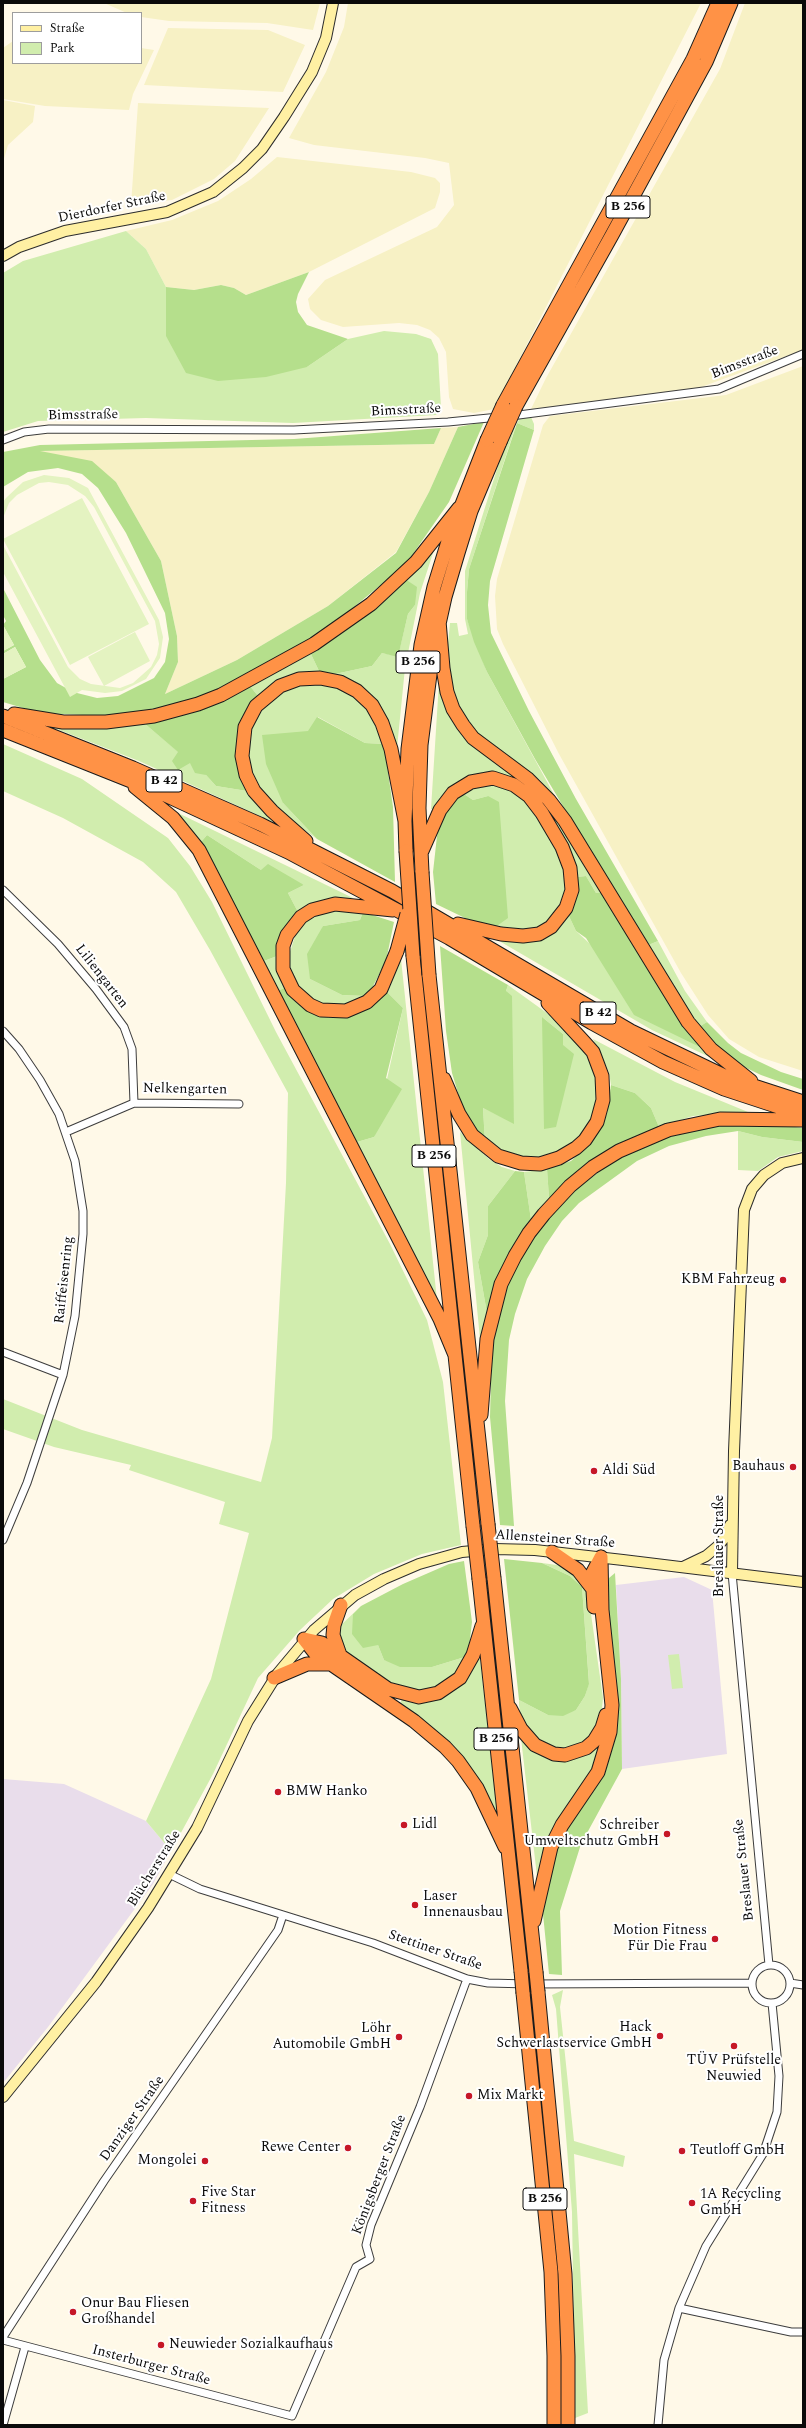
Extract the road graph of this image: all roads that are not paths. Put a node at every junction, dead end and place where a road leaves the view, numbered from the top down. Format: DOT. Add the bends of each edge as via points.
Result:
graph roads {
  1 [pos="333,3"];
  2 [pos="718,3"];
  3 [pos="731,3"];
  4 [pos="3,256"];
  5 [pos="803,354"];
  6 [pos="510,406"];
  7 [pos="3,440"];
  8 [pos="494,441"];
  9 [pos="459,508"];
  10 [pos="439,621"];
  11 [pos="3,712"];
  12 [pos="3,716"];
  13 [pos="3,730"];
  14 [pos="119,775"];
  15 [pos="405,821"];
  16 [pos="321,854"];
  17 [pos="421,855"];
  18 [pos="3,890"];
  19 [pos="405,908"];
  20 [pos="444,921"];
  21 [pos="535,990"];
  22 [pos="3,1031"];
  23 [pos="439,1068"];
  24 [pos="761,1088"];
  25 [pos="803,1102"];
  26 [pos="134,1103"];
  27 [pos="238,1104"];
  28 [pos="803,1115"];
  29 [pos="803,1120"];
  30 [pos="66,1132"];
  31 [pos="803,1158"];
  32 [pos="3,1352"];
  33 [pos="455,1355"];
  34 [pos="63,1375"];
  35 [pos="478,1449"];
  36 [pos="732,1519"];
  37 [pos="3,1540"];
  38 [pos="552,1552"];
  39 [pos="601,1557"];
  40 [pos="682,1567"];
  41 [pos="732,1573"];
  42 [pos="803,1582"];
  43 [pos="592,1588"];
  44 [pos="342,1605"];
  45 [pos="483,1621"];
  46 [pos="304,1639"];
  47 [pos="336,1662"];
  48 [pos="274,1678"];
  49 [pos="507,1702"];
  50 [pos="510,1858"];
  51 [pos="169,1874"];
  52 [pos="283,1915"];
  53 [pos="532,1933"];
  54 [pos="769,1965"];
  55 [pos="467,1979"];
  56 [pos="752,1983"];
  57 [pos="790,1983"];
  58 [pos="803,1985"];
  59 [pos="772,2003"];
  60 [pos="3,2097"];
  61 [pos="679,2308"];
  62 [pos="803,2332"];
  63 [pos="3,2337"];
  64 [pos="3,2340"];
  65 [pos="25,2347"];
  66 [pos="292,2416"];
  67 [pos="3,2425"];
  68 [pos="554,2425"];
  69 [pos="568,2425"];
  70 [pos="658,2425"];
  1 -- 4 [label="street, Dierdorfer Straße" via="326,38 312,72 284,118 262,149 213,192 167,212 65,230 19,247"];
  2 -- 6 [label="highway, B 256" via="693,59"];
  3 -- 6 [label="highway, B 256" via="706,62 612,235"];
  5 -- 7 [label="street, Bimsstraße" via="719,389 512,416 294,430 49,429 24,432"];
  6 -- 8 [label="highway, B 256, bridge"];
  8 -- 9 [label="highway, B 256"];
  8 -- 10 [label="highway, B 256"];
  9 -- 11 [label="highway" via="416,562 371,604 314,644 220,695 154,716 106,722 63,722"];
  9 -- 15 [label="highway, B 256" via="434,587 421,645 410,717"];
  10 -- 17 [label="highway, B 256" via="421,745"];
  10 -- 24 [label="highway" via="447,692 453,709 463,725 473,738 528,779 550,800 688,1022 711,1049"];
  12 -- 16 [label="highway, B 42" via="189,792"];
  13 -- 14 [label="highway, B 42"];
  14 -- 19 [label="highway, B 42"];
  14 -- 33 [label="highway" via="173,818 199,850 436,1312"];
  15 -- 16 [label="highway" via="391,749 382,722 372,705 357,691 335,680 310,678 289,682 263,698 250,716 243,736 243,765 250,784 261,800"];
  15 -- 19 [label="highway, B 256, bridge"];
  16 -- 20 [label="highway, B 42"];
  17 -- 20 [label="highway" via="440,810 453,793 471,782 493,778 514,785 536,804 568,859 572,879 570,900 561,917 545,931 531,936 513,936"];
  17 -- 23 [label="highway, B 256, bridge" via="429,975"];
  18 -- 26 [label="street, Liliengarten" via="58,944 124,1027 132,1049"];
  19 -- 19 [label="highway, bridge" via="397,952 381,989 366,1002 346,1011 321,1010 310,1005 293,990 283,969 283,946 287,935 301,916 323,906 346,904"];
  19 -- 21 [label="highway, B 42"];
  19 -- 33 [label="highway, B 256, bridge" via="414,956"];
  20 -- 24 [label="highway, B 42" via="631,1032 698,1065"];
  21 -- 23 [label="highway" via="586,1043 602,1076 603,1100 597,1122 576,1148 559,1158 540,1164 521,1163 498,1156 479,1143 465,1124"];
  21 -- 28 [label="highway, B 42" via="624,1041 695,1077 762,1103"];
  22 -- 30 [label="street, Raiffeisenring" via="40,1080"];
  23 -- 35 [label="highway, B 256"];
  24 -- 25 [label="highway, B 42"];
  26 -- 27 [label="street, Nelkengarten"];
  26 -- 30 [label="street, Nelkengarten"];
  29 -- 35 [label="highway" via="720,1119 668,1130 637,1142 606,1159 581,1176 559,1197 521,1245 496,1302 485,1353"];
  30 -- 34 [label="street, Raiffeisenring" via="80,1188 83,1234 75,1316"];
  31 -- 36 [label="street, Breslauer Straße" via="782,1163 764,1175 752,1189 744,1210"];
  32 -- 34 [label="street"];
  33 -- 45 [label="highway, B 256, bridge"];
  34 -- 37 [label="street, Raiffeisenring" via="30,1476"];
  35 -- 49 [label="highway, B 256, bridge"];
  36 -- 40 [label="street" via="726,1536 718,1546 706,1556"];
  36 -- 41 [label="street, Breslauer Straße"];
  38 -- 39 [label="street, Allensteiner Straße"];
  38 -- 43 [label="highway" via="574,1567"];
  38 -- 44 [label="street, Allensteiner Straße" via="495,1549 454,1554 397,1573 370,1586"];
  39 -- 40 [label="street, Allensteiner Straße"];
  39 -- 43 [label="highway" via="593,1568"];
  39 -- 53 [label="highway" via="602,1610 612,1705 610,1732 598,1772 562,1825 551,1847"];
  40 -- 41 [label="street, Allensteiner Straße"];
  41 -- 42 [label="street, Allensteiner Straße"];
  41 -- 54 [label="street, Breslauer Straße"];
  43 -- 49 [label="highway" via="607,1700 606,1715 599,1735 586,1748 576,1752 565,1755 544,1750 525,1734"];
  44 -- 46 [label="street, Allensteiner Straße"];
  44 -- 47 [label="highway" via="332,1635"];
  45 -- 47 [label="highway" via="466,1672 454,1684 438,1693 419,1696 399,1693"];
  45 -- 50 [label="highway, B 256"];
  46 -- 47 [label="highway" via="322,1643"];
  46 -- 48 [label="street, Blücherstraße"];
  47 -- 48 [label="highway" via="307,1664"];
  47 -- 50 [label="highway" via="414,1721 458,1761 484,1801"];
  48 -- 51 [label="street, Blücherstraße" via="250,1717 199,1824"];
  49 -- 53 [label="highway, B 256"];
  50 -- 68 [label="highway, B 256, bridge" via="546,2211 553,2315"];
  51 -- 52 [label="street, Stettiner Straße" via="194,1887"];
  51 -- 60 [label="street, Blücherstraße" via="96,1982"];
  52 -- 55 [label="street, Stettiner Straße" via="373,1943"];
  52 -- 63 [label="street, Danziger Straße" via="278,1930 104,2181"];
  53 -- 69 [label="highway, B 256, bridge" via="564,2259"];
  54 -- 56 [label="street" via="755,1973"];
  54 -- 57 [label="street" via="781,1967 789,1977"];
  55 -- 56 [label="street, Stettiner Straße" via="529,1984"];
  55 -- 66 [label="street, Königsberger Straße" via="372,2225 366,2245 370,2259 356,2267"];
  56 -- 59 [label="street" via="753,1990 760,1999"];
  57 -- 58 [label="street"];
  57 -- 59 [label="street" via="787,1994"];
  59 -- 61 [label="street" via="779,2076 777,2112 772,2131 763,2154 706,2246"];
  61 -- 62 [label="street" via="791,2332"];
  61 -- 70 [label="street" via="664,2360"];
  64 -- 65 [label="street, Insterburger Straße"];
  65 -- 66 [label="street, Insterburger Straße"];
  65 -- 67 [label="street"];
}
